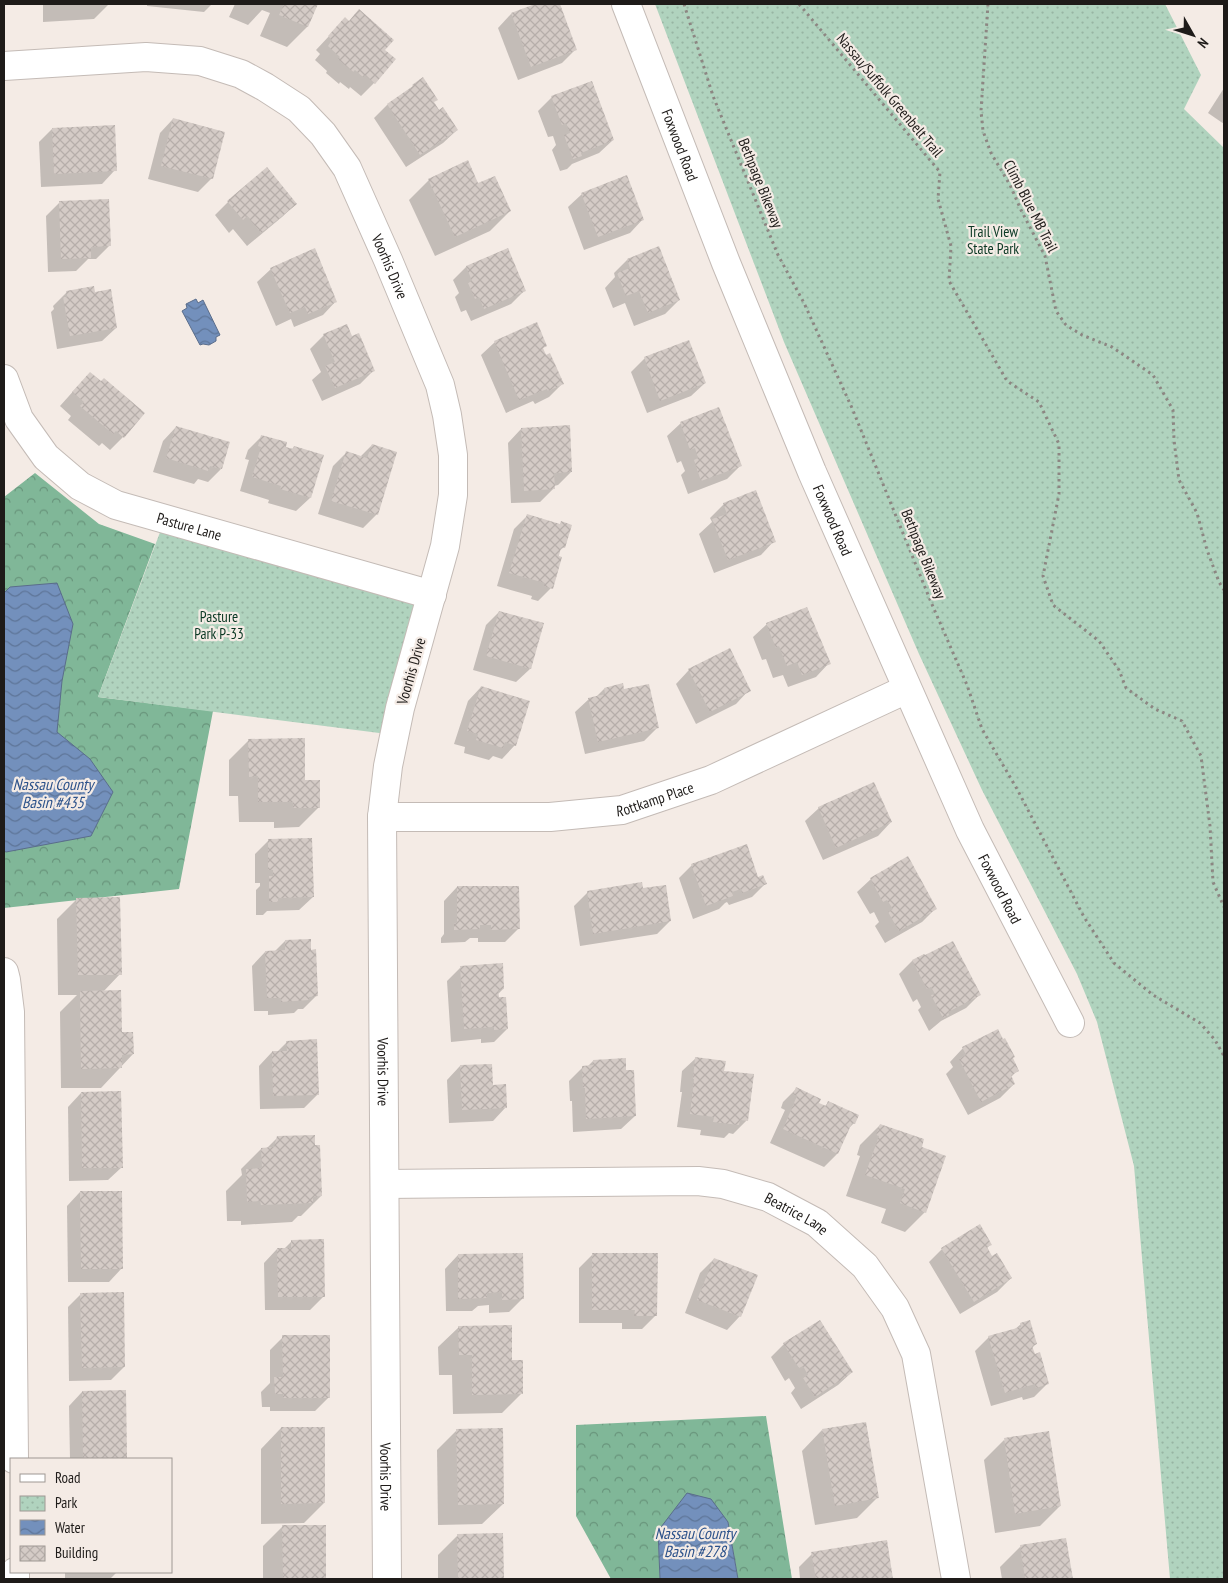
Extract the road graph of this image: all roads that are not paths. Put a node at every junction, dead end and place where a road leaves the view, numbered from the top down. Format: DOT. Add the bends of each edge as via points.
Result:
graph roads {
  1 [pos="626,4"];
  2 [pos="4,66"];
  3 [pos="4,379"];
  4 [pos="432,595"];
  5 [pos="907,689"];
  6 [pos="382,817"];
  7 [pos="4,972"];
  8 [pos="1070,1023"];
  9 [pos="385,1184"];
  10 [pos="14,1458"];
  11 [pos="387,1579"];
  12 [pos="956,1579"];
  1 -- 5 [label="street, Foxwood Road" via="726,263 812,472"];
  2 -- 4 [label="street, Voorhis Drive" via="146,57 200,61 241,74 265,87 299,109 323,134 347,168 440,385 453,456 453,494 445,546"];
  3 -- 4 [label="street, Pasture Lane" via="19,419 46,457 80,486 116,505"];
  4 -- 6 [label="street, Voorhis Drive" via="400,708"];
  5 -- 6 [label="street, Rottkamp Place" via="711,780 622,810 550,817"];
  5 -- 8 [label="street, Foxwood Road" via="970,830"];
  6 -- 9 [label="street, Voorhis Drive"];
  7 -- 10 [label="street" via="10,1012"];
  9 -- 11 [label="street, Voorhis Drive"];
  9 -- 12 [label="street, Beatrice Lane" via="698,1181 723,1184 768,1197 817,1223 865,1266 895,1308 916,1354"];
}
